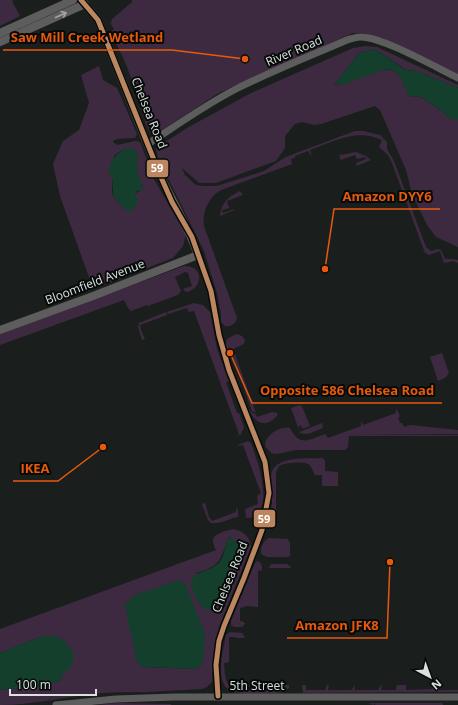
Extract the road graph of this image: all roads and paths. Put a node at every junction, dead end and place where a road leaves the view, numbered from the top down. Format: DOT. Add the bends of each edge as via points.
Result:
graph roads {
  1 [pos="73,0"];
  2 [pos="83,2"];
  3 [pos="0,33"];
  4 [pos="0,42"];
  5 [pos="458,78"];
  6 [pos="148,144"];
  7 [pos="198,255"];
  8 [pos="0,330"];
  9 [pos="218,696"];
  10 [pos="458,697"];
  11 [pos="56,705"];
  1 -- 3 [label="street"];
  4 -- 2 [label="street, one-way"];
  2 -- 6 [label="street, Chelsea Road" via="98,20"];
  5 -- 6 [label="street, River Road" via="387,44 360,37 340,43 236,89"];
  6 -- 7 [label="street, Chelsea Road"];
  7 -- 8 [label="street, Bloomfield Avenue"];
  7 -- 9 [label="street, Chelsea Road" via="230,370 264,462 269,493 262,530 219,641 216,665"];
  9 -- 10 [label="street, 5th Street"];
  9 -- 11 [label="street, 5th Street" via="116,699"];
}
